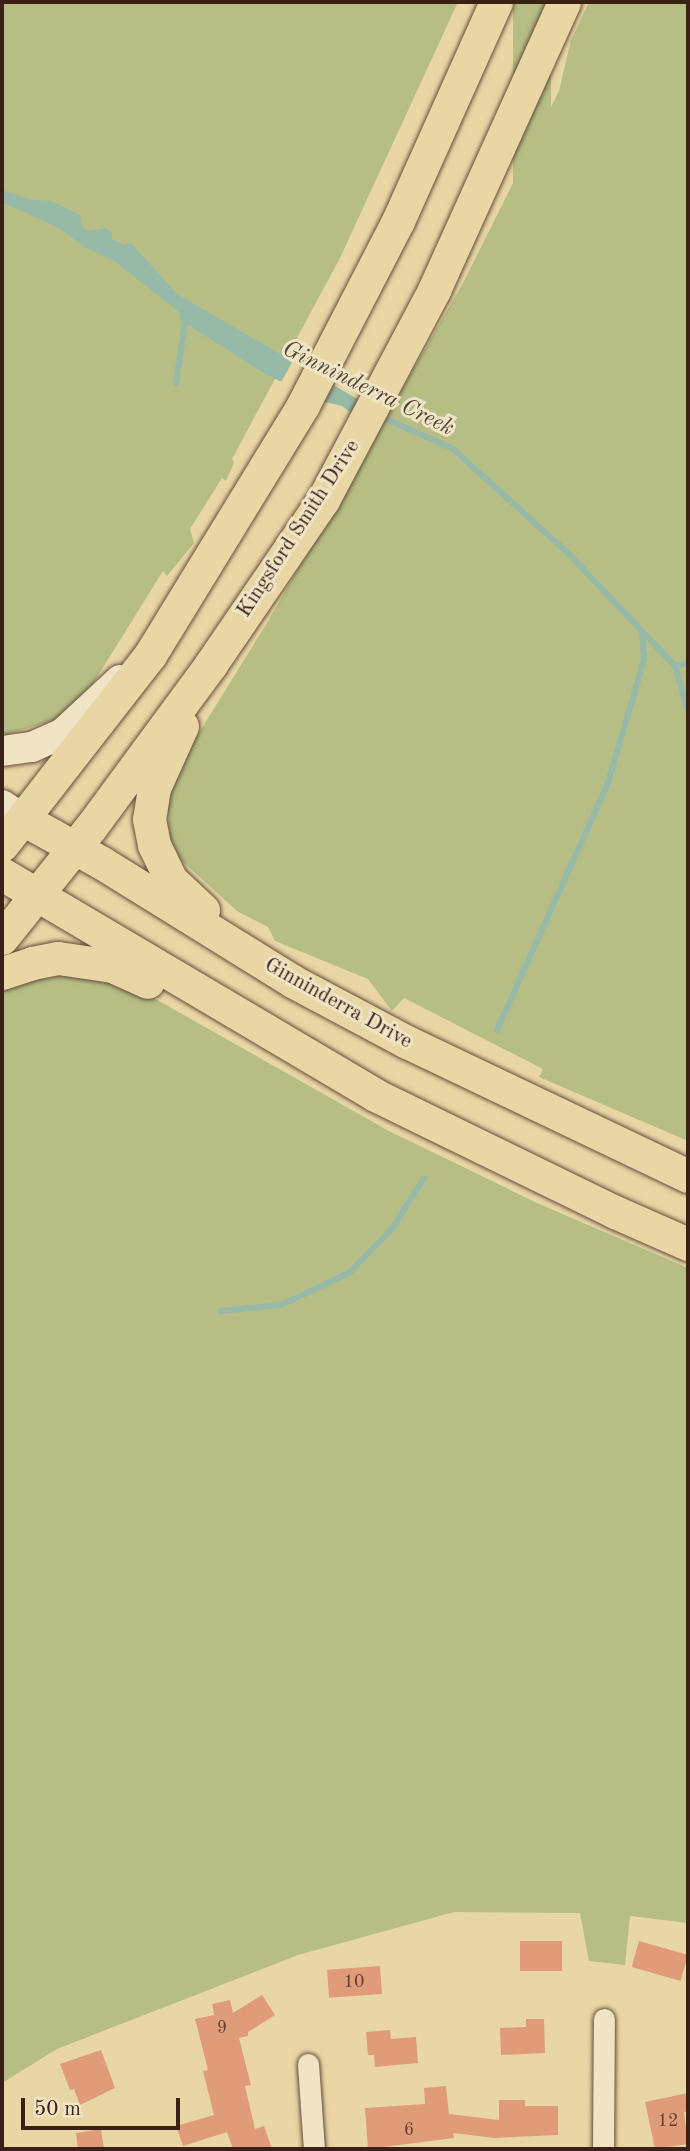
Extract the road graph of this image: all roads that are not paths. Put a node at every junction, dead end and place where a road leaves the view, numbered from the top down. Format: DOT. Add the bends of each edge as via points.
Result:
graph roads {
  1 [pos="496,2"];
  2 [pos="564,2"];
  3 [pos="150,655"];
  4 [pos="211,664"];
  5 [pos="2,751"];
  6 [pos="12,812"];
  7 [pos="2,845"];
  8 [pos="74,847"];
  9 [pos="2,874"];
  10 [pos="38,896"];
  11 [pos="2,938"];
  12 [pos="2,973"];
  13 [pos="294,982"];
  14 [pos="242,1018"];
  15 [pos="688,1176"];
  16 [pos="688,1244"];
  17 [pos="604,2019"];
  18 [pos="308,2064"];
  19 [pos="314,2149"];
  20 [pos="603,2149"];
  1 -- 3 [label="main road" via="398,221 342,332"];
  2 -- 4 [label="main road, Kingsford Smith Drive" via="395,368 323,500"];
  3 -- 5 [label="main road" via="63,733 32,747"];
  3 -- 6 [label="main road"];
  4 -- 8 [label="main road, Kingsford Smith Drive"];
  4 -- 13 [label="main road" via="150,799 154,845 171,880 186,896"];
  6 -- 7 [label="main road"];
  6 -- 8 [label="main road, Ginninderra Drive"];
  8 -- 10 [label="main road, Kingsford Smith Drive"];
  8 -- 13 [label="main road, Ginninderra Drive"];
  9 -- 10 [label="main road"];
  10 -- 11 [label="main road, Kingsford Smith Drive"];
  10 -- 14 [label="main road"];
  12 -- 14 [label="main road" via="58,958 86,960"];
  13 -- 15 [label="main road, Ginninderra Drive" via="420,1048"];
  14 -- 16 [label="main road" via="375,1095"];
  17 -- 20 [label="street"];
  18 -- 19 [label="street"];
}
